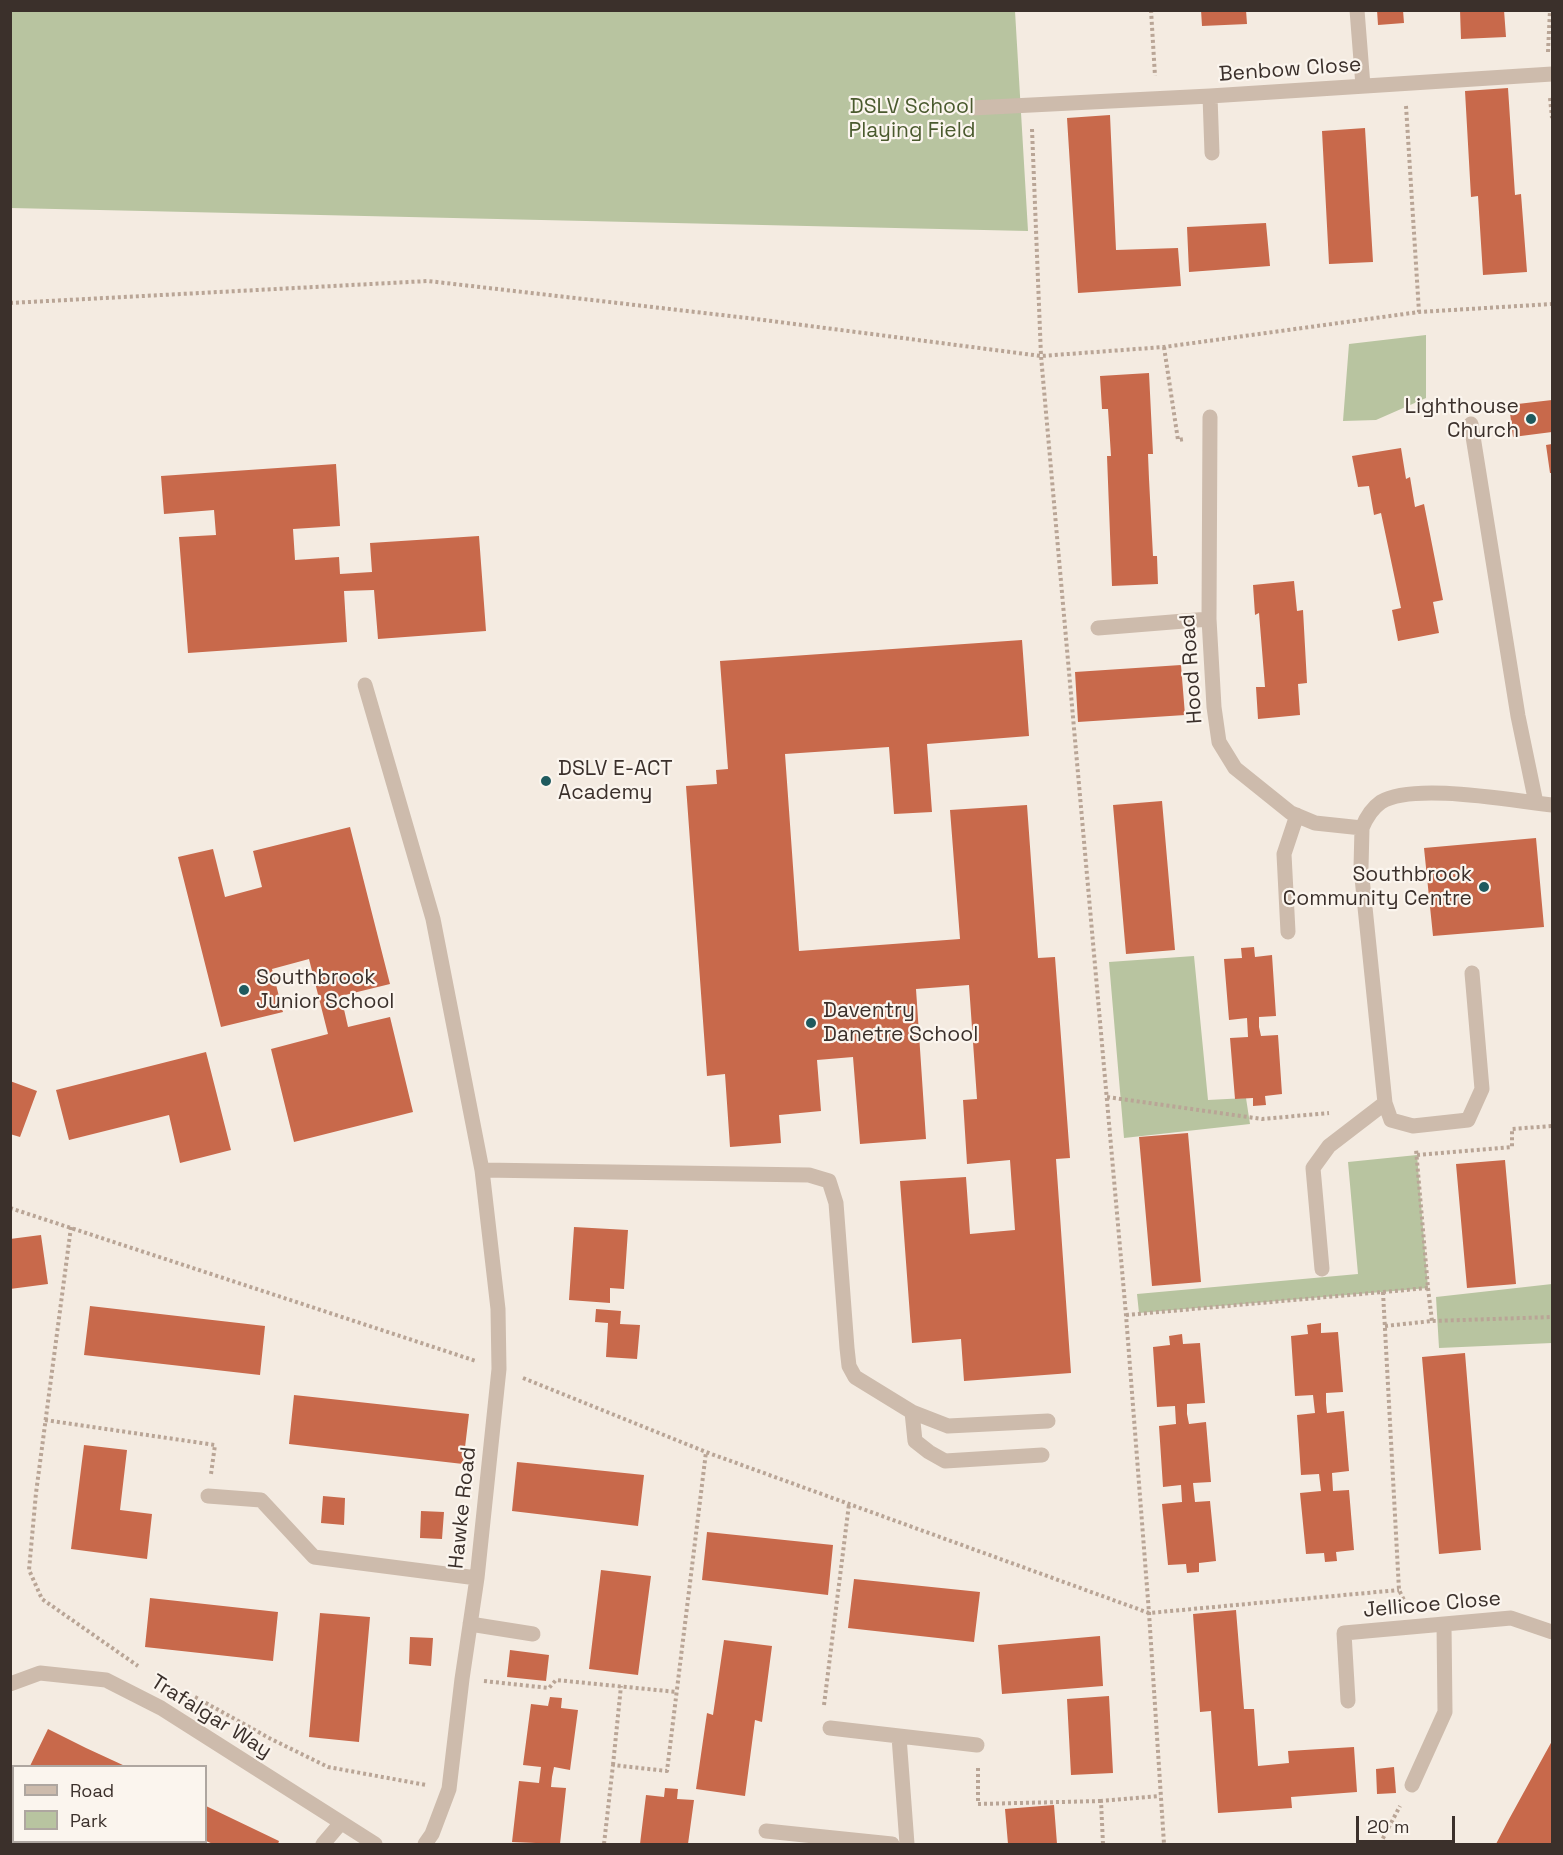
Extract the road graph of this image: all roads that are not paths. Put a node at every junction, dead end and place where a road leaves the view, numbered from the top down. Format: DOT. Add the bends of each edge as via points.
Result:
graph roads {
  1 [pos="1357,10"];
  2 [pos="1552,74"];
  3 [pos="1362,86"];
  4 [pos="1210,96"];
  5 [pos="972,108"];
  6 [pos="1212,153"];
  7 [pos="1210,417"];
  8 [pos="1471,424"];
  9 [pos="1209,620"];
  10 [pos="1098,628"];
  11 [pos="365,685"];
  12 [pos="1536,803"];
  13 [pos="1552,805"];
  14 [pos="1297,815"];
  15 [pos="1362,828"];
  16 [pos="1288,932"];
  17 [pos="1472,973"];
  18 [pos="1385,1103"];
  19 [pos="482,1170"];
  20 [pos="1322,1269"];
  21 [pos="912,1412"];
  22 [pos="1048,1421"];
  23 [pos="1042,1455"];
  24 [pos="208,1496"];
  25 [pos="477,1578"];
  26 [pos="470,1624"];
  27 [pos="1444,1624"];
  28 [pos="1552,1632"];
  29 [pos="533,1634"];
  30 [pos="10,1684"];
  31 [pos="1348,1701"];
  32 [pos="830,1728"];
  33 [pos="899,1737"];
  34 [pos="978,1745"];
  35 [pos="1412,1785"];
  36 [pos="340,1824"];
  37 [pos="766,1831"];
  38 [pos="323,1845"];
  39 [pos="375,1845"];
  40 [pos="425,1845"];
  41 [pos="892,1845"];
  42 [pos="907,1845"];
  1 -- 3 [label="street"];
  2 -- 3 [label="street, Benbow Close"];
  3 -- 4 [label="street, Benbow Close"];
  4 -- 5 [label="street, Benbow Close"];
  4 -- 6 [label="street"];
  7 -- 9 [label="street, Hood Road"];
  8 -- 12 [label="street" via="1518,716"];
  9 -- 10 [label="street"];
  9 -- 14 [label="street, Hood Road" via="1219,742 1235,768"];
  11 -- 19 [label="street, Hawke Road" via="433,919"];
  12 -- 13 [label="street"];
  12 -- 15 [label="street" via="1470,795 1397,796 1381,802 1367,816"];
  14 -- 15 [label="street, Hood Road" via="1315,823"];
  14 -- 16 [label="street" via="1284,854"];
  15 -- 18 [label="street" via="1361,868"];
  17 -- 18 [label="street" via="1482,1089 1468,1120 1413,1126 1391,1120"];
  18 -- 20 [label="street" via="1329,1146 1313,1168"];
  19 -- 21 [label="street" via="809,1175 830,1181 836,1203 849,1366 855,1377"];
  19 -- 25 [label="street, Hawke Road" via="498,1309 499,1369"];
  21 -- 22 [label="street" via="948,1426"];
  21 -- 23 [label="street" via="915,1441 945,1461"];
  24 -- 25 [label="street" via="261,1500 314,1557"];
  25 -- 26 [label="street, Hawke Road"];
  26 -- 29 [label="street"];
  26 -- 40 [label="street, Hawke Road" via="450,1790"];
  27 -- 28 [label="street, Jellicoe Close" via="1510,1618"];
  27 -- 31 [label="street, Jellicoe Close" via="1344,1633"];
  27 -- 35 [label="street" via="1445,1712"];
  30 -- 36 [label="street, Trafalgar Way" via="40,1673 106,1680 162,1708"];
  32 -- 33 [label="street"];
  33 -- 34 [label="street"];
  33 -- 42 [label="street"];
  36 -- 38 [label="street"];
  36 -- 39 [label="street, Trafalgar Way"];
  37 -- 41 [label="street"];
}
